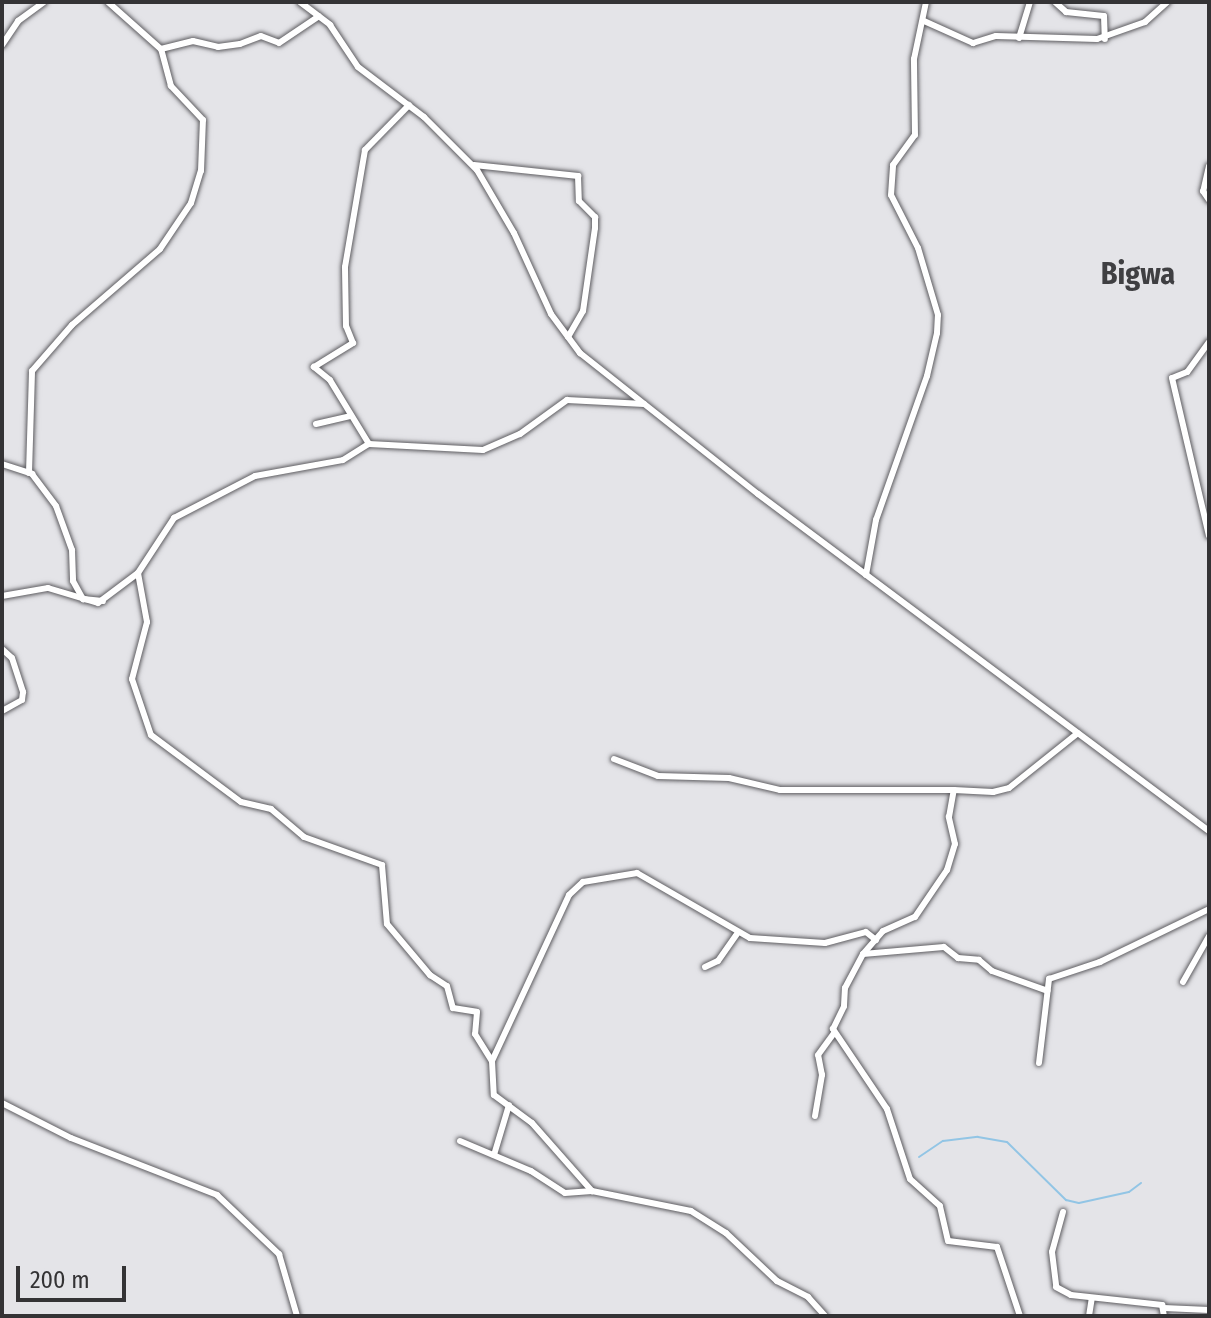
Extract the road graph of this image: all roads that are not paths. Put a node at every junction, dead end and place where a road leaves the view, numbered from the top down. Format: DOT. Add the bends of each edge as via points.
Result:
graph roads {
  1 [pos="44,2"];
  2 [pos="108,2"];
  3 [pos="300,2"];
  4 [pos="926,2"];
  5 [pos="1030,2"];
  6 [pos="1055,2"];
  7 [pos="1167,2"];
  8 [pos="319,16"];
  9 [pos="924,21"];
  10 [pos="1019,38"];
  11 [pos="1105,39"];
  12 [pos="2,45"];
  13 [pos="161,49"];
  14 [pos="409,105"];
  15 [pos="474,165"];
  16 [pos="1209,166"];
  17 [pos="498,170"];
  18 [pos="487,184"];
  19 [pos="1209,200"];
  20 [pos="568,337"];
  21 [pos="1209,342"];
  22 [pos="644,404"];
  23 [pos="350,416"];
  24 [pos="316,424"];
  25 [pos="369,444"];
  26 [pos="2,464"];
  27 [pos="29,473"];
  28 [pos="1207,498"];
  29 [pos="1209,536"];
  30 [pos="138,573"];
  31 [pos="866,575"];
  32 [pos="2,596"];
  33 [pos="103,601"];
  34 [pos="2,649"];
  35 [pos="2,711"];
  36 [pos="1078,733"];
  37 [pos="614,759"];
  38 [pos="954,790"];
  39 [pos="1209,831"];
  40 [pos="1209,909"];
  41 [pos="737,934"];
  42 [pos="1209,936"];
  43 [pos="876,940"];
  44 [pos="863,954"];
  45 [pos="705,967"];
  46 [pos="1183,982"];
  47 [pos="1048,991"];
  48 [pos="834,1033"];
  49 [pos="492,1061"];
  50 [pos="1039,1063"];
  51 [pos="2,1103"];
  52 [pos="509,1105"];
  53 [pos="815,1116"];
  54 [pos="460,1141"];
  55 [pos="494,1155"];
  56 [pos="592,1191"];
  57 [pos="1063,1212"];
  58 [pos="1092,1298"];
  59 [pos="1164,1308"];
  60 [pos="1209,1310"];
  61 [pos="297,1316"];
  62 [pos="825,1316"];
  63 [pos="1020,1316"];
  64 [pos="1089,1316"];
  65 [pos="1164,1316"];
  1 -- 12 [label="street" via="16,24"];
  2 -- 13 [label="street"];
  3 -- 8 [label="street"];
  4 -- 9 [label="street"];
  5 -- 10 [label="street"];
  6 -- 11 [label="street" via="1066,12 1104,16"];
  7 -- 11 [label="street" via="1145,22"];
  8 -- 13 [label="street" via="279,43 261,36 240,44 193,41"];
  8 -- 14 [label="street" via="358,67"];
  9 -- 10 [label="street" via="970,42"];
  9 -- 31 [label="street" via="914,66 915,135 893,165 891,195 918,248 938,315 937,333 923,388 878,511"];
  10 -- 11 [label="street"];
  13 -- 27 [label="street" via="171,86 203,120 201,171 191,203 160,249 72,325 32,371"];
  14 -- 15 [label="street"];
  14 -- 23 [label="street" via="365,150 345,267 346,324 353,343 314,367 330,380"];
  15 -- 17 [label="street"];
  15 -- 18 [label="street"];
  16 -- 19 [label="street" via="1203,191"];
  17 -- 18 [label="street"];
  17 -- 20 [label="street" via="578,176 579,201 595,217 595,228 583,311"];
  18 -- 20 [label="street"];
  20 -- 22 [label="street"];
  21 -- 28 [label="street" via="1187,372 1172,378"];
  22 -- 25 [label="street" via="567,400 520,434 483,450"];
  22 -- 31 [label="street"];
  23 -- 24 [label="street"];
  23 -- 25 [label="street" via="365,430"];
  25 -- 30 [label="street" via="343,460 247,478 192,507 167,526"];
  26 -- 27 [label="street"];
  27 -- 33 [label="street" via="58,509 72,550 70,574 82,598"];
  28 -- 29 [label="street"];
  30 -- 33 [label="street"];
  30 -- 49 [label="street" via="147,622 132,679 151,735 241,802 271,809 304,837 382,865 387,924 430,975 447,986 453,1008 477,1012 476,1038"];
  31 -- 36 [label="street"];
  32 -- 33 [label="street" via="41,588 89,604"];
  34 -- 35 [label="street" via="12,658 23,692 22,700"];
  36 -- 38 [label="street" via="1009,788"];
  36 -- 39 [label="street"];
  37 -- 38 [label="street" via="658,776 729,778 780,790"];
  38 -- 43 [label="street" via="949,817 955,844 947,870 915,917 892,925"];
  40 -- 47 [label="street" via="1100,962 1052,976"];
  41 -- 43 [label="street" via="825,943 866,932"];
  41 -- 45 [label="street" via="718,961"];
  41 -- 49 [label="street" via="637,873 578,884"];
  42 -- 46 [label="street"];
  43 -- 44 [label="street"];
  44 -- 47 [label="street" via="944,947 958,958 979,960 992,971"];
  44 -- 48 [label="street" via="845,988"];
  47 -- 50 [label="street"];
  48 -- 53 [label="street" via="818,1055 822,1075"];
  48 -- 63 [label="street" via="887,1109 910,1179 940,1206 948,1241 997,1247"];
  49 -- 52 [label="street" via="493,1091"];
  51 -- 61 [label="street" via="71,1138 217,1195 279,1254"];
  52 -- 55 [label="street"];
  52 -- 56 [label="street" via="535,1126"];
  54 -- 55 [label="street"];
  55 -- 56 [label="street" via="565,1193"];
  56 -- 62 [label="street" via="691,1211 726,1233 777,1281 813,1301"];
  57 -- 58 [label="street" via="1054,1237 1052,1279 1064,1293"];
  58 -- 59 [label="street"];
  58 -- 64 [label="street"];
  59 -- 60 [label="street"];
  59 -- 65 [label="street"];
}
